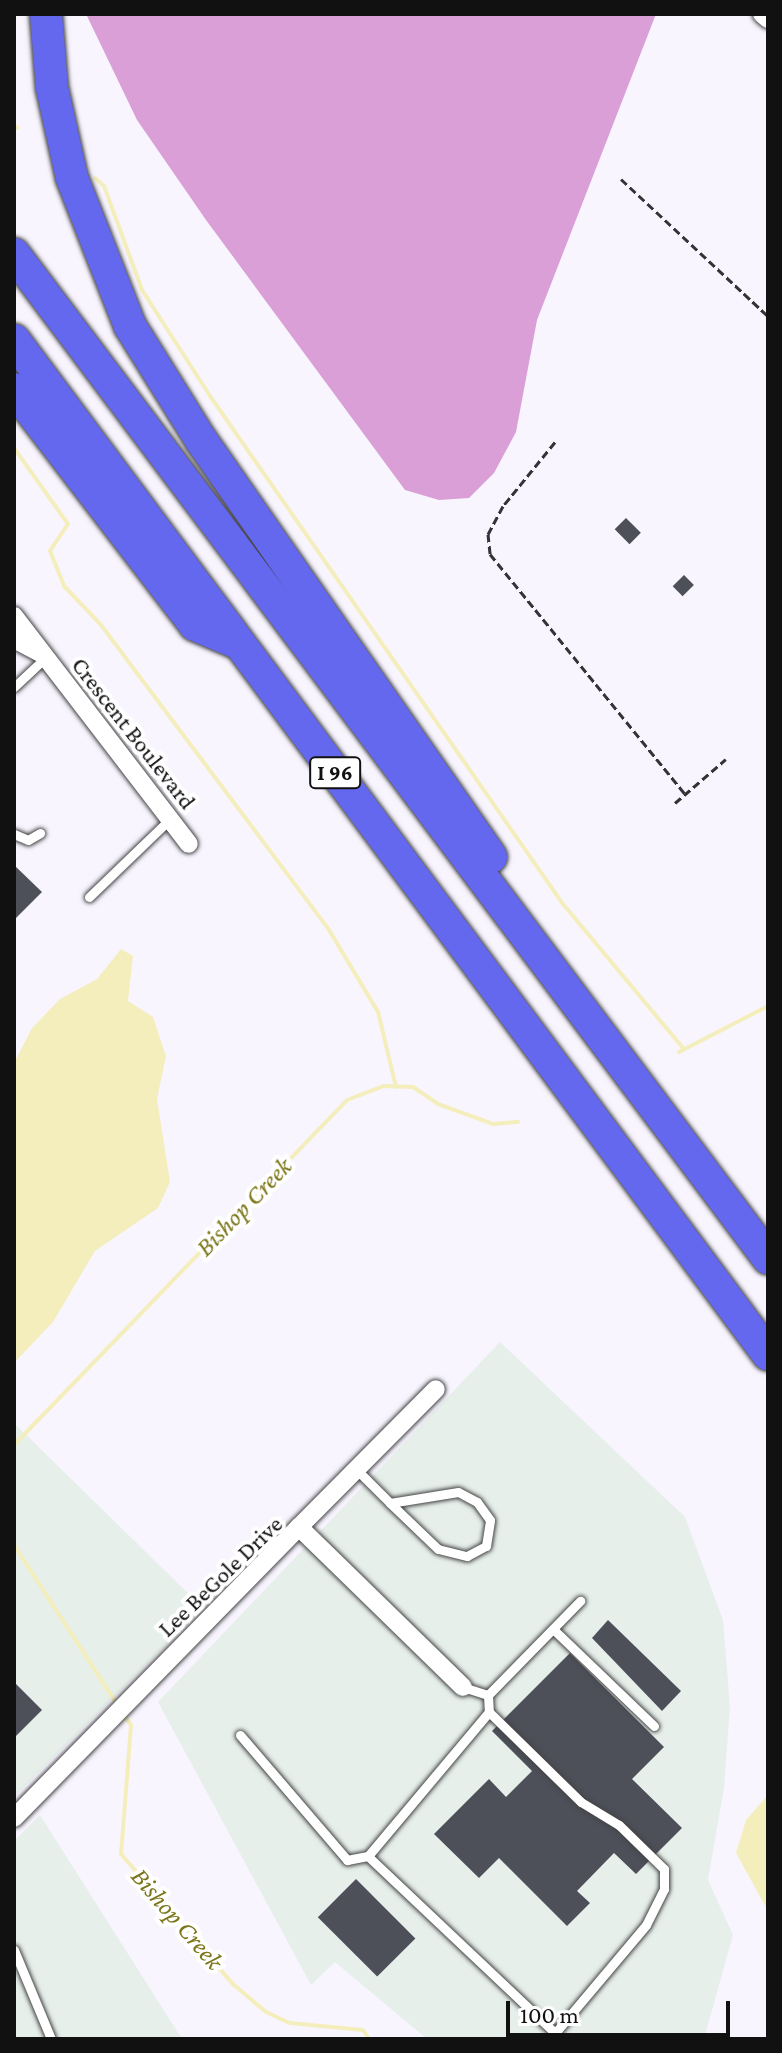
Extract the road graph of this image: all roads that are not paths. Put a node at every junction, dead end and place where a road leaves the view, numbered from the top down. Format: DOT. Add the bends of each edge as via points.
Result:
graph roads {
  1 [pos="46,14"];
  2 [pos="762,14"];
  3 [pos="768,19"];
  4 [pos="14,254"];
  5 [pos="14,340"];
  6 [pos="14,389"];
  7 [pos="14,616"];
  8 [pos="14,639"];
  9 [pos="238,643"];
  10 [pos="42,656"];
  11 [pos="14,687"];
  12 [pos="171,818"];
  13 [pos="40,833"];
  14 [pos="14,834"];
  15 [pos="189,844"];
  16 [pos="89,897"];
  17 [pos="645,1090"];
  18 [pos="768,1258"];
  19 [pos="768,1354"];
  20 [pos="436,1389"];
  21 [pos="356,1469"];
  22 [pos="390,1503"];
  23 [pos="299,1527"];
  24 [pos="580,1601"];
  25 [pos="553,1629"];
  26 [pos="463,1687"];
  27 [pos="488,1695"];
  28 [pos="489,1712"];
  29 [pos="654,1726"];
  30 [pos="240,1735"];
  31 [pos="14,1818"];
  32 [pos="368,1856"];
  33 [pos="14,1950"];
  34 [pos="51,2039"];
  1 -- 17 [label="highway" via="52,88 72,178 130,326 201,440"];
  2 -- 3 [label="street"];
  4 -- 17 [label="highway, I 96" via="278,613"];
  5 -- 9 [label="highway, I 96"];
  6 -- 9 [label="highway" via="195,625"];
  7 -- 10 [label="street, Crescent Boulevard" via="38,639"];
  8 -- 10 [label="street, Crescent Boulevard"];
  9 -- 19 [label="highway, I 96"];
  10 -- 11 [label="lane"];
  10 -- 12 [label="street, Crescent Boulevard"];
  12 -- 15 [label="street, Crescent Boulevard"];
  12 -- 16 [label="lane"];
  13 -- 14 [label="lane" via="28,840"];
  17 -- 18 [label="highway, I 96"];
  20 -- 21 [label="street"];
  21 -- 22 [label="lane"];
  21 -- 23 [label="street"];
  22 -- 22 [label="lane" via="438,1549 467,1556 486,1546 490,1520 477,1502 458,1492"];
  23 -- 26 [label="street, Lee BeGole Drive"];
  23 -- 31 [label="street, Lee BeGole Drive"];
  24 -- 25 [label="lane"];
  25 -- 27 [label="lane"];
  25 -- 29 [label="lane"];
  26 -- 27 [label="lane"];
  27 -- 28 [label="lane"];
  28 -- 32 [label="lane"];
  28 -- 32 [label="lane" via="581,1802 619,1825 664,1869 664,1889 652,1913 616,1963 555,2033"];
  30 -- 32 [label="lane" via="347,1860"];
  33 -- 34 [label="lane"];
}
